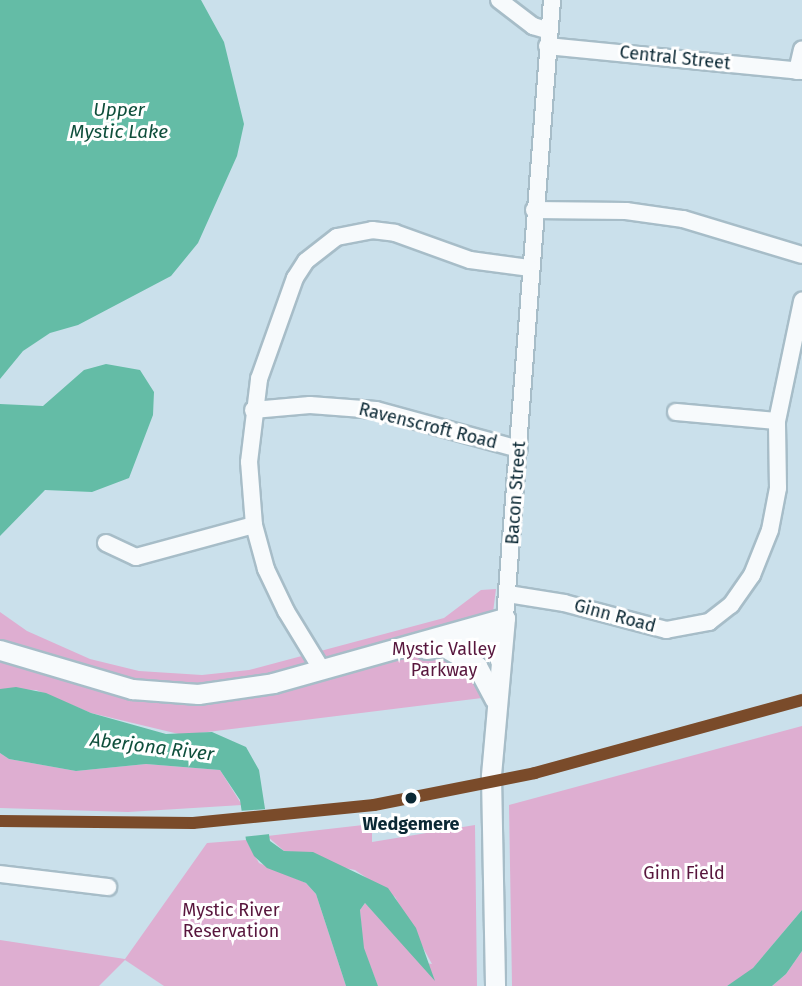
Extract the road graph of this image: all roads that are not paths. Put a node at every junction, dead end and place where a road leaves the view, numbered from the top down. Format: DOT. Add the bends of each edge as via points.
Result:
graph roads {
  1 [pos="499,0"];
  2 [pos="552,0"];
  3 [pos="548,38"];
  4 [pos="802,50"];
  5 [pos="800,71"];
  6 [pos="534,210"];
  7 [pos="802,255"];
  8 [pos="530,268"];
  9 [pos="802,301"];
  10 [pos="253,410"];
  11 [pos="676,412"];
  12 [pos="777,421"];
  13 [pos="519,449"];
  14 [pos="254,525"];
  15 [pos="106,543"];
  16 [pos="508,594"];
  17 [pos="505,618"];
  18 [pos="502,638"];
  19 [pos="445,648"];
  20 [pos="0,650"];
  21 [pos="397,650"];
  22 [pos="322,670"];
  23 [pos="495,703"];
  24 [pos="0,874"];
  25 [pos="108,887"];
  26 [pos="495,986"];
  1 -- 3 [label="street"];
  2 -- 3 [label="street, Bacon Street"];
  3 -- 5 [label="street, Central Street"];
  3 -- 6 [label="street, Bacon Street"];
  4 -- 5 [label="street"];
  6 -- 7 [label="street" via="626,211 683,219"];
  6 -- 8 [label="street, Bacon Street"];
  8 -- 10 [label="street" via="470,260 395,233 372,230 337,237 306,261 295,278 268,346"];
  8 -- 13 [label="street, Bacon Street"];
  9 -- 12 [label="street, Ginn Road"];
  10 -- 13 [label="street, Ravenscroft Road" via="310,405 376,410"];
  10 -- 14 [label="street" via="249,462"];
  11 -- 12 [label="street"];
  12 -- 16 [label="street, Ginn Road" via="778,488 766,541 742,591 709,622 692,629 658,629 577,606"];
  13 -- 16 [label="street, Bacon Street"];
  14 -- 15 [label="street" via="136,557"];
  14 -- 22 [label="street" via="266,569"];
  16 -- 17 [label="street, Bacon Street"];
  17 -- 18 [label="main road, Bacon Street"];
  17 -- 21 [label="main road"];
  18 -- 19 [label="main road"];
  18 -- 23 [label="main road, Bacon Street"];
  19 -- 21 [label="main road"];
  19 -- 23 [label="main road" via="463,654 477,666"];
  20 -- 22 [label="main road" via="99,682 166,694 241,690"];
  21 -- 22 [label="main road"];
  23 -- 26 [label="main road, Bacon Street" via="491,789"];
  24 -- 25 [label="street"];
}
